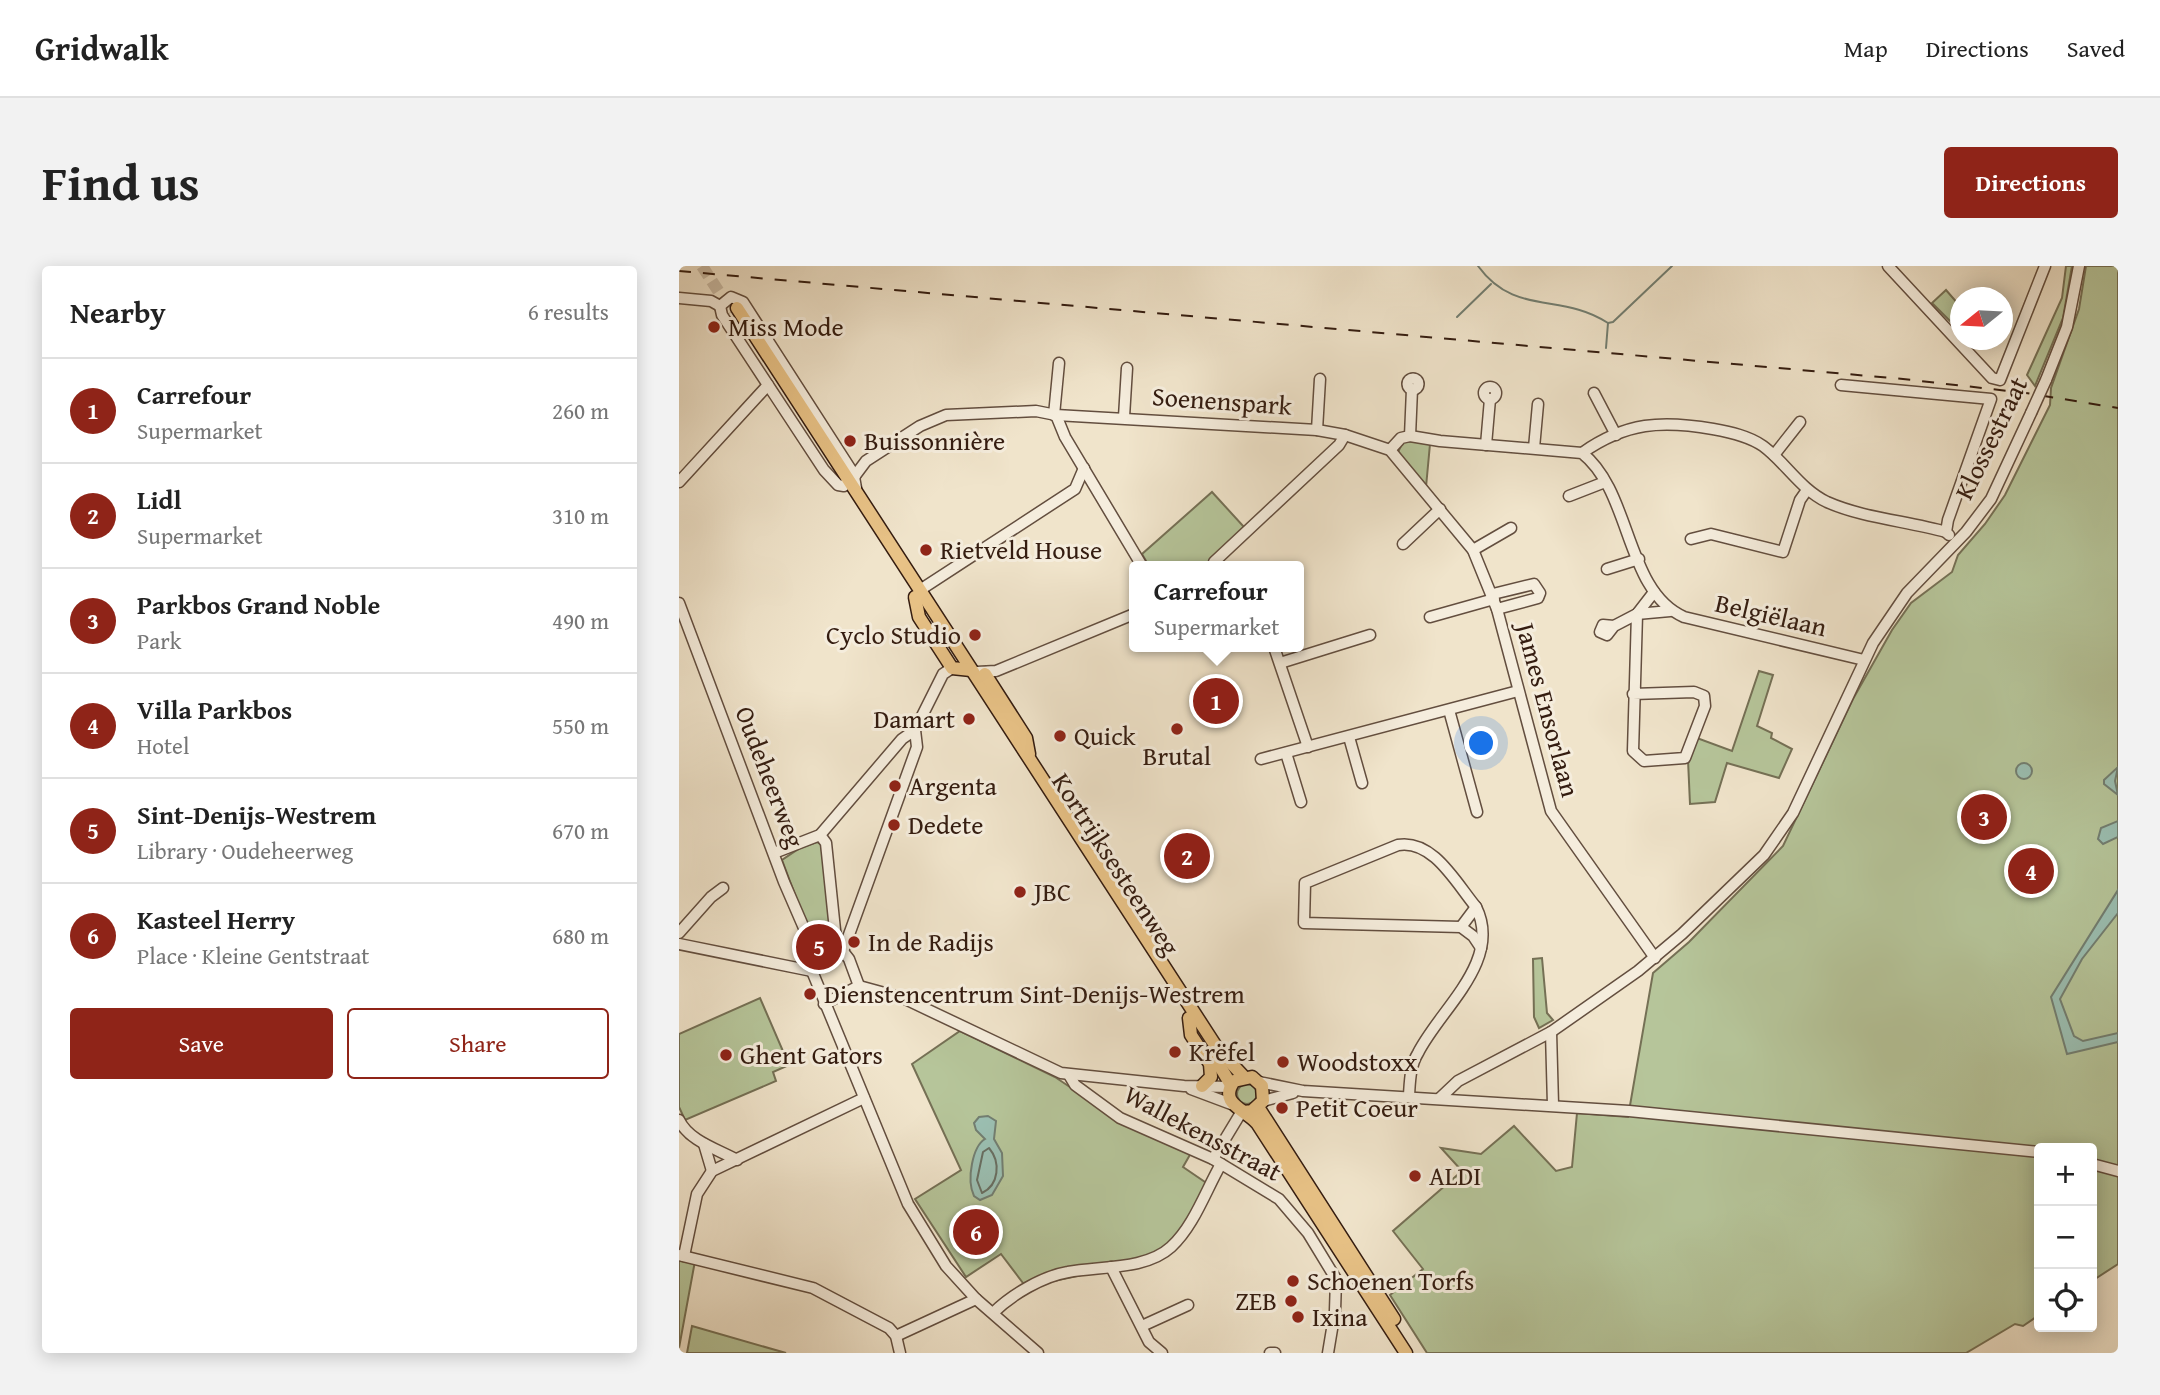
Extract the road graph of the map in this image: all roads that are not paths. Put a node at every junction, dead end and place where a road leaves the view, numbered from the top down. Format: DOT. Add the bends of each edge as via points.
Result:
graph roads {
  1 [pos="1888,266"];
  2 [pos="2045,266"];
  3 [pos="2079,266"];
  4 [pos="679,298"];
  5 [pos="730,309"];
  6 [pos="1059,363"];
  7 [pos="1127,368"];
  8 [pos="1320,379"];
  9 [pos="768,385"];
  10 [pos="1841,385"];
  11 [pos="1412,389"];
  12 [pos="1594,393"];
  13 [pos="1490,399"];
  14 [pos="1538,404"];
  15 [pos="1059,417"];
  16 [pos="1124,417"];
  17 [pos="1800,422"];
  18 [pos="1317,430"];
  19 [pos="1345,435"];
  20 [pos="1616,435"];
  21 [pos="1410,436"];
  22 [pos="1486,445"];
  23 [pos="1534,448"];
  24 [pos="1392,453"];
  25 [pos="1582,453"];
  26 [pos="1774,456"];
  27 [pos="846,461"];
  28 [pos="866,461"];
  29 [pos="1084,468"];
  30 [pos="855,476"];
  31 [pos="679,482"];
  32 [pos="1605,482"];
  33 [pos="841,486"];
  34 [pos="1807,490"];
  35 [pos="858,494"];
  36 [pos="1569,496"];
  37 [pos="1440,509"];
  38 [pos="1511,528"];
  39 [pos="1946,531"];
  40 [pos="1691,539"];
  41 [pos="1955,542"];
  42 [pos="1403,544"];
  43 [pos="1473,550"];
  44 [pos="1639,559"];
  45 [pos="1139,561"];
  46 [pos="1215,561"];
  47 [pos="1607,569"];
  48 [pos="1654,592"];
  49 [pos="918,593"];
  50 [pos="1495,600"];
  51 [pos="679,603"];
  52 [pos="1669,611"];
  53 [pos="1637,614"];
  54 [pos="1129,616"];
  55 [pos="1430,617"];
  56 [pos="1614,626"];
  57 [pos="1370,635"];
  58 [pos="1276,652"];
  59 [pos="1864,660"];
  60 [pos="1280,663"];
  61 [pos="962,669"];
  62 [pos="985,674"];
  63 [pos="1518,691"];
  64 [pos="1633,694"];
  65 [pos="1450,710"];
  66 [pos="915,730"];
  67 [pos="1349,737"];
  68 [pos="1308,747"];
  69 [pos="1286,753"];
  70 [pos="1261,759"];
  71 [pos="1030,761"];
  72 [pos="1362,783"];
  73 [pos="1301,802"];
  74 [pos="1477,812"];
  75 [pos="820,835"];
  76 [pos="774,853"];
  77 [pos="723,888"];
  78 [pos="1476,907"];
  79 [pos="1461,927"];
  80 [pos="679,933"];
  81 [pos="679,944"];
  82 [pos="1482,948"];
  83 [pos="842,954"];
  84 [pos="1655,958"];
  85 [pos="816,968"];
  86 [pos="859,986"];
  87 [pos="824,1004"];
  88 [pos="1189,1018"];
  89 [pos="1551,1032"];
  90 [pos="1069,1075"];
  91 [pos="1244,1077"];
  92 [pos="1259,1082"];
  93 [pos="1184,1086"];
  94 [pos="1202,1086"];
  95 [pos="1231,1086"];
  96 [pos="1303,1091"];
  97 [pos="1409,1096"];
  98 [pos="864,1098"];
  99 [pos="1440,1098"];
  100 [pos="1260,1104"];
  101 [pos="1553,1105"];
  102 [pos="1239,1109"];
  103 [pos="679,1120"];
  104 [pos="704,1144"];
  105 [pos="2034,1152"];
  106 [pos="737,1160"];
  107 [pos="1217,1162"];
  108 [pos="2097,1165"];
  109 [pos="712,1171"];
  110 [pos="2118,1171"];
  111 [pos="681,1255"];
  112 [pos="1348,1262"];
  113 [pos="1111,1267"];
  114 [pos="1334,1272"];
  115 [pos="975,1299"];
  116 [pos="1188,1305"];
  117 [pos="993,1313"];
  118 [pos="1142,1326"];
  119 [pos="896,1336"];
  120 [pos="900,1353"];
  121 [pos="1038,1353"];
  122 [pos="1162,1353"];
  123 [pos="1328,1353"];
  124 [pos="1406,1353"];
  125 [pos="1416,1353"];
  1 -- 2 [label="street" via="1992,378 2000,380"];
  3 -- 41 [label="street, Klossestraat, bridge" via="2070,317 2000,485"];
  4 -- 5 [label="street" via="711,301"];
  5 -- 9 [label="street, Kortrijksesteenweg" via="722,315"];
  5 -- 27 [label="street" via="731,297 743,302"];
  5 -- 33 [label="main road, Kortrijksesteenweg"];
  5 -- 35 [label="main road, Kortrijksesteenweg"];
  6 -- 15 [label="street"];
  7 -- 16 [label="street, Soenenspark"];
  8 -- 18 [label="street, Soenenspark"];
  9 -- 31 [label="street"];
  9 -- 33 [label="street, Kortrijksesteenweg" via="824,470"];
  10 -- 39 [label="street" via="1991,400"];
  11 -- 21 [label="street"];
  12 -- 20 [label="street"];
  13 -- 22 [label="street"];
  14 -- 23 [label="street"];
  15 -- 16 [label="street, Soenenspark"];
  15 -- 28 [label="street, Soenenspark" via="1036,411 946,415"];
  15 -- 29 [label="street"];
  16 -- 18 [label="street, Soenenspark"];
  17 -- 26 [label="street"];
  18 -- 19 [label="street, Soenenspark"];
  19 -- 24 [label="street"];
  19 -- 46 [label="street"];
  20 -- 25 [label="street"];
  20 -- 26 [label="street" via="1674,422 1731,432"];
  21 -- 22 [label="street"];
  21 -- 24 [label="street" via="1401,438"];
  22 -- 23 [label="street"];
  23 -- 25 [label="street"];
  24 -- 37 [label="street, James Ensorlaan"];
  25 -- 32 [label="street"];
  26 -- 34 [label="street"];
  27 -- 28 [label="street"];
  27 -- 30 [label="street"];
  28 -- 30 [label="street, Soenenspark"];
  29 -- 45 [label="street"];
  29 -- 49 [label="street" via="1075,489"];
  30 -- 35 [label="street"];
  32 -- 36 [label="street"];
  32 -- 44 [label="street"];
  33 -- 49 [label="main road, Kortrijksesteenweg"];
  34 -- 39 [label="street" via="1827,502"];
  34 -- 40 [label="street" via="1783,552 1711,534"];
  35 -- 49 [label="main road, Kortrijksesteenweg"];
  37 -- 42 [label="street"];
  37 -- 43 [label="street, James Ensorlaan"];
  38 -- 43 [label="street"];
  39 -- 41 [label="street"];
  41 -- 59 [label="street, Klossestraat" via="1907,593"];
  43 -- 50 [label="street, James Ensorlaan"];
  44 -- 47 [label="street"];
  44 -- 48 [label="street"];
  48 -- 52 [label="street"];
  48 -- 53 [label="street, Belgiëlaan"];
  49 -- 61 [label="main road, Kortrijksesteenweg"];
  49 -- 61 [label="main road, Kortrijksesteenweg" via="919,617"];
  50 -- 55 [label="street, James Ensorlaan"];
  50 -- 63 [label="street, James Ensorlaan"];
  51 -- 76 [label="street, Oudeheerweg"];
  52 -- 53 [label="street, Belgiëlaan"];
  52 -- 59 [label="street, Belgiëlaan"];
  53 -- 56 [label="street, Belgiëlaan"];
  53 -- 64 [label="street"];
  54 -- 62 [label="street"];
  57 -- 60 [label="street"];
  58 -- 60 [label="street"];
  59 -- 84 [label="street, Klossestraat" via="1776,841"];
  60 -- 68 [label="street"];
  61 -- 62 [label="street"];
  61 -- 66 [label="street" via="943,674"];
  61 -- 71 [label="main road, Kortrijksesteenweg"];
  61 -- 88 [label="main road, Kortrijksesteenweg"];
  62 -- 71 [label="main road" via="1026,738"];
  63 -- 65 [label="street"];
  63 -- 84 [label="street, James Ensorlaan" via="1551,811"];
  64 -- 64 [label="street" via="1694,692 1703,696 1705,706 1685,758 1644,761 1636,757"];
  65 -- 67 [label="street"];
  65 -- 74 [label="street"];
  66 -- 75 [label="street" via="902,738"];
  66 -- 83 [label="street" via="917,747"];
  67 -- 68 [label="street"];
  67 -- 72 [label="street"];
  68 -- 69 [label="street"];
  69 -- 70 [label="street"];
  69 -- 73 [label="street"];
  71 -- 91 [label="main road, Kortrijksesteenweg" via="1220,1053"];
  75 -- 76 [label="street"];
  75 -- 83 [label="street" via="826,843 835,930"];
  76 -- 85 [label="street, Oudeheerweg"];
  77 -- 80 [label="street"];
  78 -- 79 [label="street"];
  78 -- 79 [label="street" via="1429,852 1411,843 1304,883 1304,923"];
  78 -- 82 [label="street"];
  79 -- 82 [label="street"];
  81 -- 85 [label="street"];
  82 -- 97 [label="street" via="1473,970 1417,1054"];
  83 -- 85 [label="street"];
  83 -- 86 [label="street" via="849,959"];
  84 -- 89 [label="street, Klossestraat"];
  85 -- 87 [label="street, Oudeheerweg"];
  86 -- 87 [label="street"];
  86 -- 90 [label="street" via="904,998"];
  87 -- 98 [label="street, Oudeheerweg"];
  88 -- 94 [label="main road" via="1191,1035 1212,1069"];
  88 -- 95 [label="main road, Kortrijksesteenweg"];
  89 -- 99 [label="street, Klossestraat" via="1458,1081"];
  89 -- 101 [label="street"];
  90 -- 93 [label="street"];
  90 -- 107 [label="street, Wallekensstraat" via="1075,1085 1120,1118"];
  91 -- 92 [label="main road"];
  91 -- 95 [label="main road"];
  92 -- 96 [label="street"];
  92 -- 100 [label="main road" via="1264,1094"];
  93 -- 94 [label="street"];
  93 -- 102 [label="street"];
  94 -- 95 [label="street"];
  95 -- 102 [label="main road"];
  96 -- 97 [label="street"];
  96 -- 100 [label="street" via="1277,1095"];
  97 -- 99 [label="street"];
  98 -- 106 [label="street"];
  98 -- 115 [label="street, Oudeheerweg" via="908,1204 946,1266"];
  99 -- 101 [label="street"];
  100 -- 102 [label="main road"];
  100 -- 125 [label="main road"];
  101 -- 105 [label="street"];
  102 -- 107 [label="street"];
  102 -- 112 [label="main road" via="1257,1123"];
  103 -- 104 [label="street"];
  104 -- 106 [label="street"];
  104 -- 109 [label="street"];
  106 -- 109 [label="street"];
  107 -- 113 [label="street" via="1187,1228 1171,1248 1148,1259"];
  107 -- 114 [label="street, Wallekensstraat" via="1279,1199"];
  108 -- 110 [label="street"];
  109 -- 111 [label="street" via="697,1194"];
  111 -- 119 [label="street" via="814,1287 873,1317"];
  112 -- 114 [label="street"];
  112 -- 124 [label="main road"];
  113 -- 117 [label="street" via="1066,1272 1036,1284"];
  113 -- 118 [label="street"];
  114 -- 123 [label="street" via="1335,1311"];
  115 -- 117 [label="street, Oudeheerweg"];
  115 -- 119 [label="street"];
  116 -- 118 [label="street"];
  117 -- 121 [label="street, Oudeheerweg"];
  118 -- 122 [label="street" via="1149,1342"];
  119 -- 120 [label="street"];
}
